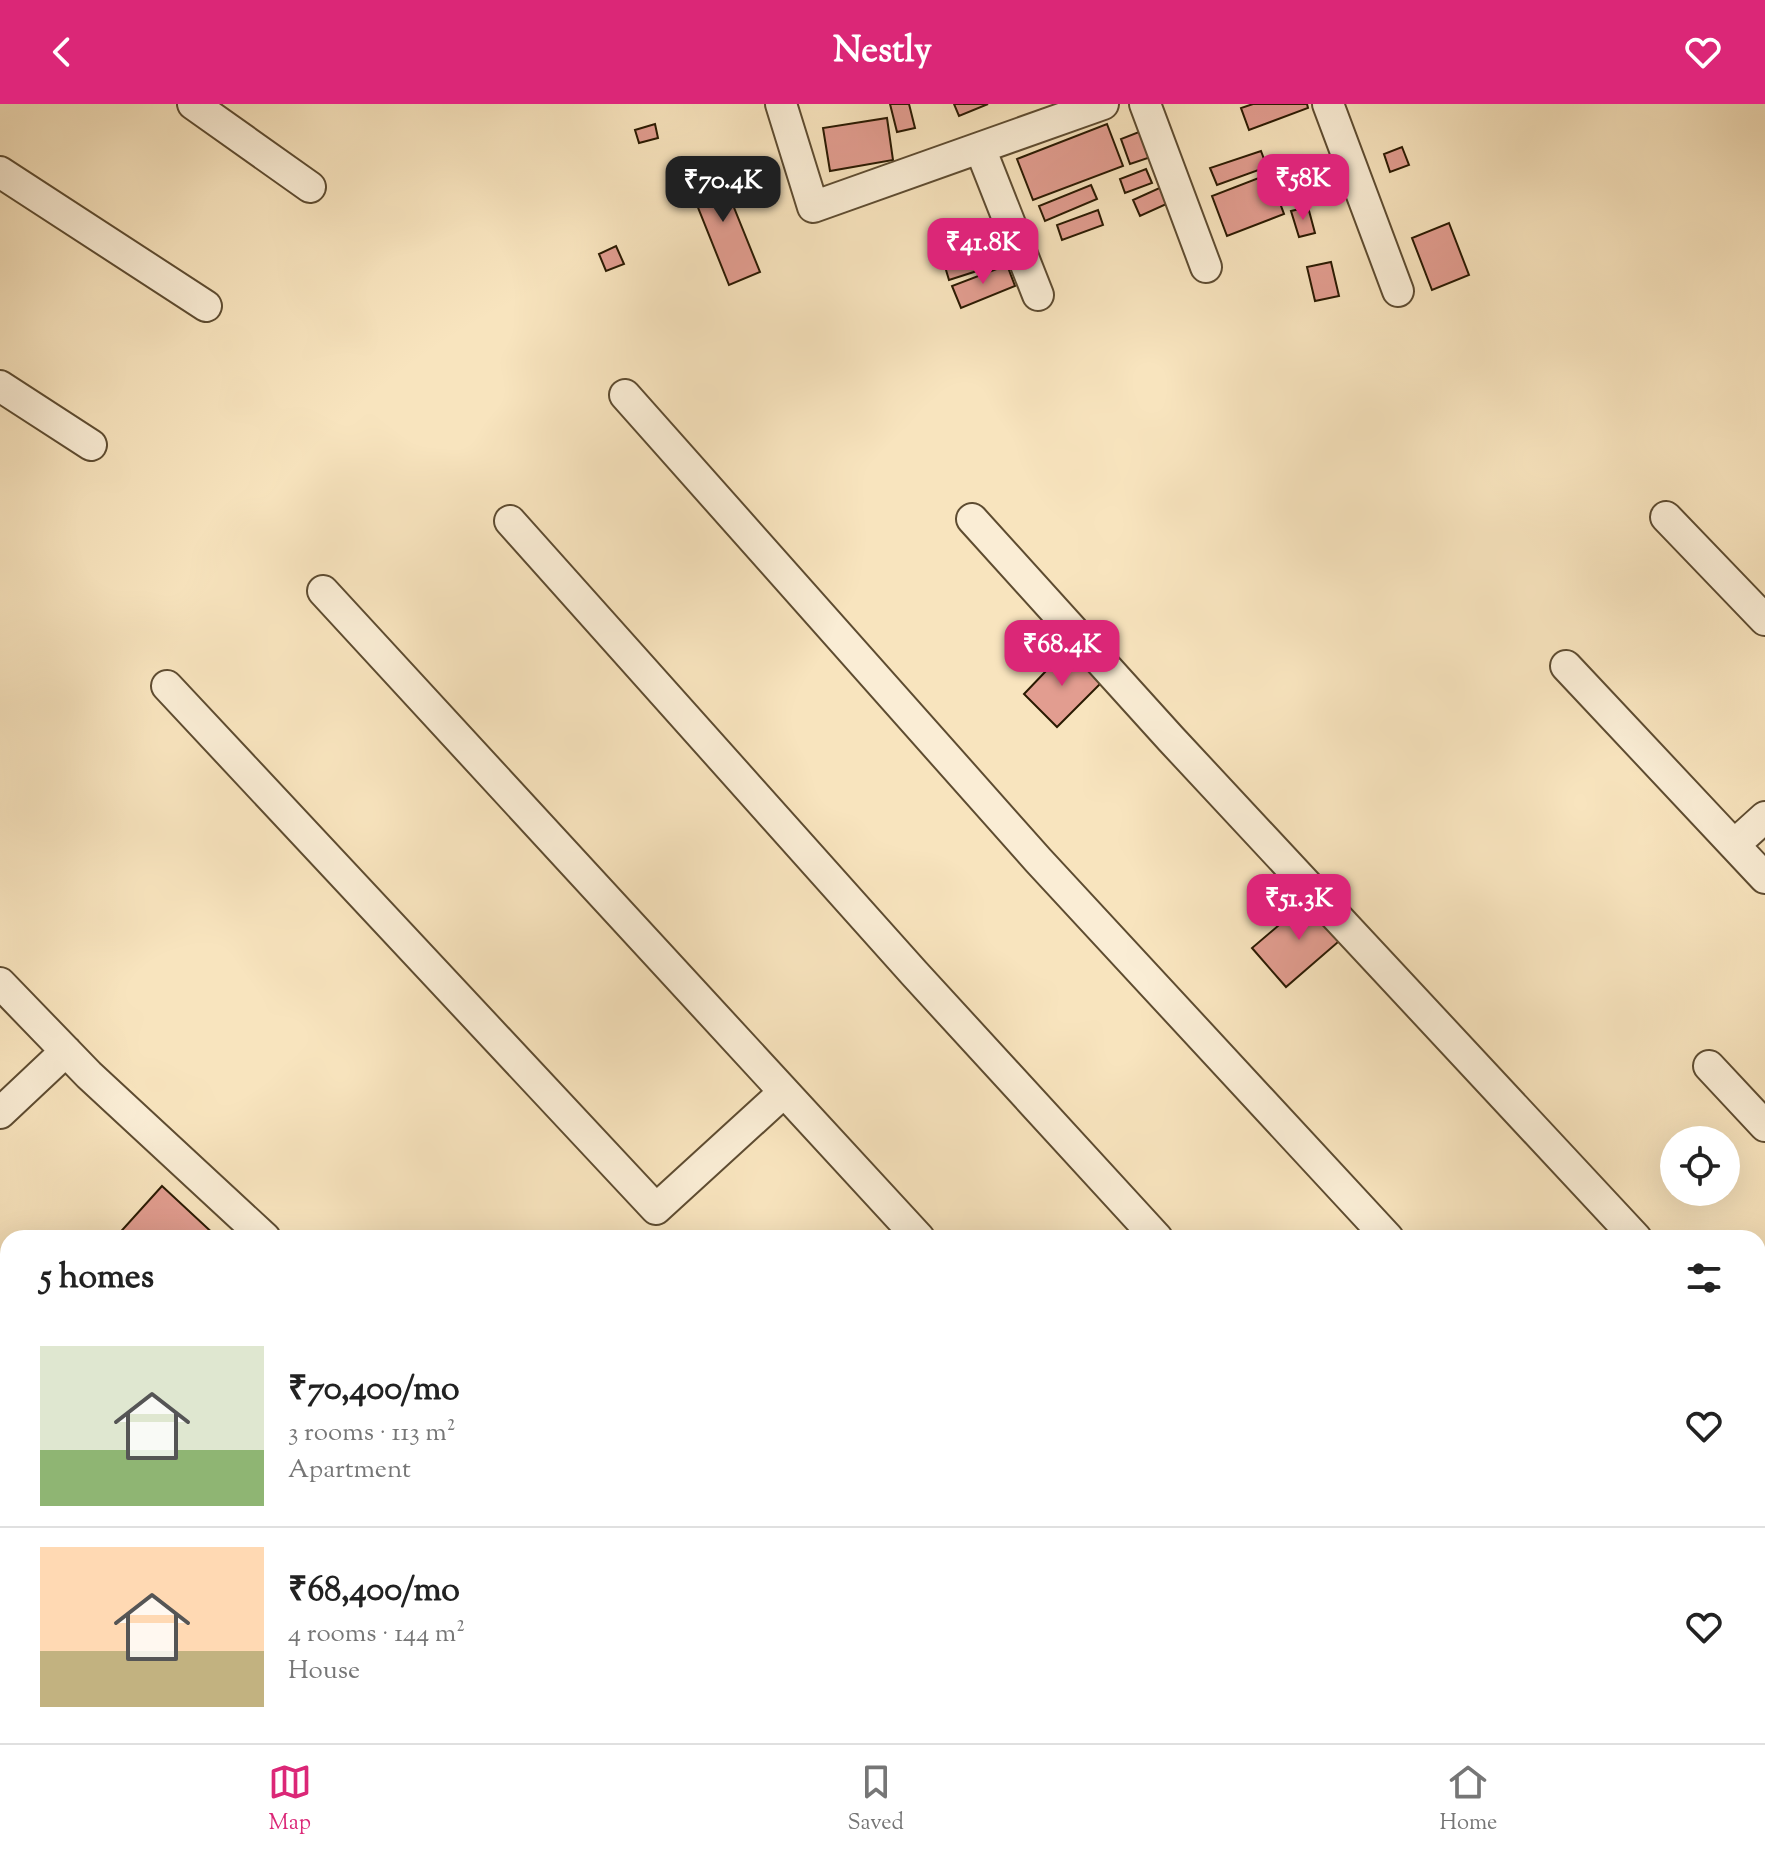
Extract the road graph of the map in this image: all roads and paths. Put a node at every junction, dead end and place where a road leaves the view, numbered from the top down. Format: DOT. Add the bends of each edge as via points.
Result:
graph roads {
  1 [pos="193,104"];
  2 [pos="781,104"];
  3 [pos="1103,104"];
  4 [pos="1145,104"];
  5 [pos="1328,104"];
  6 [pos="980,148"];
  7 [pos="0,172"];
  8 [pos="310,187"];
  9 [pos="1206,267"];
  10 [pos="1398,291"];
  11 [pos="1038,295"];
  12 [pos="206,306"];
  13 [pos="0,386"];
  14 [pos="625,395"];
  15 [pos="91,445"];
  16 [pos="1666,517"];
  17 [pos="972,519"];
  18 [pos="510,521"];
  19 [pos="323,591"];
  20 [pos="1765,620"];
  21 [pos="1566,666"];
  22 [pos="167,686"];
  23 [pos="1765,817"];
  24 [pos="1734,845"];
  25 [pos="1765,878"];
  26 [pos="0,983"];
  27 [pos="66,1051"];
  28 [pos="1709,1066"];
  29 [pos="784,1092"];
  30 [pos="0,1113"];
  31 [pos="1765,1126"];
  32 [pos="256,1230"];
  33 [pos="912,1230"];
  34 [pos="1150,1230"];
  35 [pos="1381,1230"];
  36 [pos="1629,1230"];
  1 -- 8 [label="street"];
  2 -- 6 [label="street" via="813,207"];
  3 -- 6 [label="street"];
  4 -- 9 [label="street"];
  5 -- 10 [label="street"];
  6 -- 11 [label="street"];
  7 -- 12 [label="street"];
  13 -- 15 [label="street"];
  14 -- 35 [label="street" via="1038,860"];
  16 -- 20 [label="street"];
  17 -- 36 [label="street"];
  18 -- 34 [label="street"];
  19 -- 29 [label="street"];
  21 -- 24 [label="street"];
  22 -- 29 [label="street" via="656,1209"];
  23 -- 24 [label="street"];
  24 -- 25 [label="street"];
  26 -- 27 [label="street"];
  27 -- 30 [label="street"];
  27 -- 32 [label="street"];
  28 -- 31 [label="street"];
  29 -- 33 [label="street"];
}
